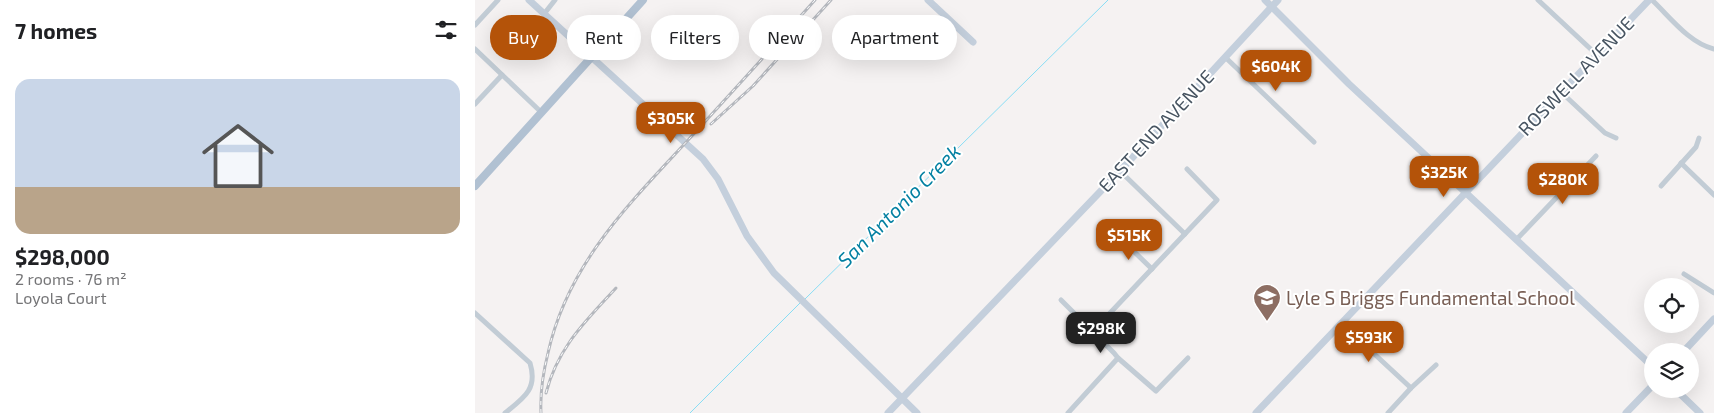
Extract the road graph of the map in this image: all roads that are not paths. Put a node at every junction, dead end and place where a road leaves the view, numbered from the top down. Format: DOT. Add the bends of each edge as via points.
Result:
graph roads {
  1 [pos="497,0"];
  2 [pos="529,0"];
  3 [pos="555,0"];
  4 [pos="643,0"];
  5 [pos="928,0"];
  6 [pos="1265,0"];
  7 [pos="1279,0"];
  8 [pos="1539,0"];
  9 [pos="1650,0"];
  10 [pos="1271,8"];
  11 [pos="544,14"];
  12 [pos="629,15"];
  13 [pos="475,25"];
  14 [pos="567,36"];
  15 [pos="973,42"];
  16 [pos="1714,49"];
  17 [pos="475,50"];
  18 [pos="1596,54"];
  19 [pos="1225,57"];
  20 [pos="588,60"];
  21 [pos="592,60"];
  22 [pos="502,75"];
  23 [pos="1561,92"];
  24 [pos="475,104"];
  25 [pos="541,112"];
  26 [pos="1616,138"];
  27 [pos="1699,138"];
  28 [pos="1314,142"];
  29 [pos="1596,156"];
  30 [pos="1681,163"];
  31 [pos="1187,169"];
  32 [pos="1119,171"];
  33 [pos="475,186"];
  34 [pos="1661,186"];
  35 [pos="1465,192"];
  36 [pos="1714,195"];
  37 [pos="1185,234"];
  38 [pos="1120,238"];
  39 [pos="1516,240"];
  40 [pos="1152,269"];
  41 [pos="1685,274"];
  42 [pos="1714,293"];
  43 [pos="1061,300"];
  44 [pos="475,313"];
  45 [pos="1714,319"];
  46 [pos="1341,323"];
  47 [pos="1093,331"];
  48 [pos="1692,343"];
  49 [pos="1118,358"];
  50 [pos="1188,358"];
  51 [pos="1644,359"];
  52 [pos="1436,365"];
  53 [pos="1411,388"];
  54 [pos="1644,394"];
  55 [pos="1684,398"];
  56 [pos="902,399"];
  57 [pos="505,413"];
  58 [pos="888,413"];
  59 [pos="917,413"];
  60 [pos="1069,413"];
  61 [pos="1256,413"];
  62 [pos="1388,413"];
  63 [pos="1626,413"];
  64 [pos="1700,413"];
  1 -- 13 [label="street"];
  2 -- 11 [label="street"];
  3 -- 11 [label="street"];
  4 -- 12 [label="main road"];
  5 -- 15 [label="street"];
  6 -- 10 [label="street"];
  7 -- 10 [label="street, EAST END AVENUE"];
  8 -- 18 [label="street"];
  9 -- 16 [label="street" via="1690,37"];
  9 -- 18 [label="street, ROSWELL AVENUE"];
  10 -- 19 [label="street, EAST END AVENUE"];
  10 -- 35 [label="street"];
  11 -- 14 [label="street"];
  17 -- 22 [label="street"];
  18 -- 23 [label="street, ROSWELL AVENUE"];
  19 -- 28 [label="street"];
  19 -- 32 [label="street, EAST END AVENUE"];
  20 -- 25 [label="main road"];
  21 -- 56 [label="street" via="703,160 718,179 747,236 774,273"];
  22 -- 24 [label="street"];
  22 -- 25 [label="street"];
  23 -- 26 [label="street" via="1605,133"];
  23 -- 35 [label="street, ROSWELL AVENUE"];
  25 -- 33 [label="main road"];
  27 -- 30 [label="street" via="1696,147"];
  29 -- 39 [label="street"];
  30 -- 34 [label="street"];
  30 -- 36 [label="street"];
  31 -- 37 [label="street" via="1217,200"];
  32 -- 37 [label="street"];
  32 -- 56 [label="street, EAST END AVENUE"];
  35 -- 39 [label="street"];
  35 -- 46 [label="street, ROSWELL AVENUE"];
  37 -- 40 [label="street"];
  38 -- 40 [label="street"];
  39 -- 51 [label="street"];
  40 -- 47 [label="street"];
  41 -- 42 [label="street"];
  43 -- 47 [label="street"];
  44 -- 57 [label="street" via="530,362 533,372 530,389 525,398"];
  45 -- 48 [label="street"];
  46 -- 53 [label="street"];
  46 -- 61 [label="street, ROSWELL AVENUE"];
  47 -- 49 [label="street"];
  49 -- 50 [label="street" via="1156,391"];
  49 -- 60 [label="street"];
  52 -- 53 [label="street"];
  53 -- 62 [label="street"];
  54 -- 63 [label="street"];
  55 -- 64 [label="street"];
  56 -- 58 [label="street, EAST END AVENUE"];
  56 -- 59 [label="street"];
}
